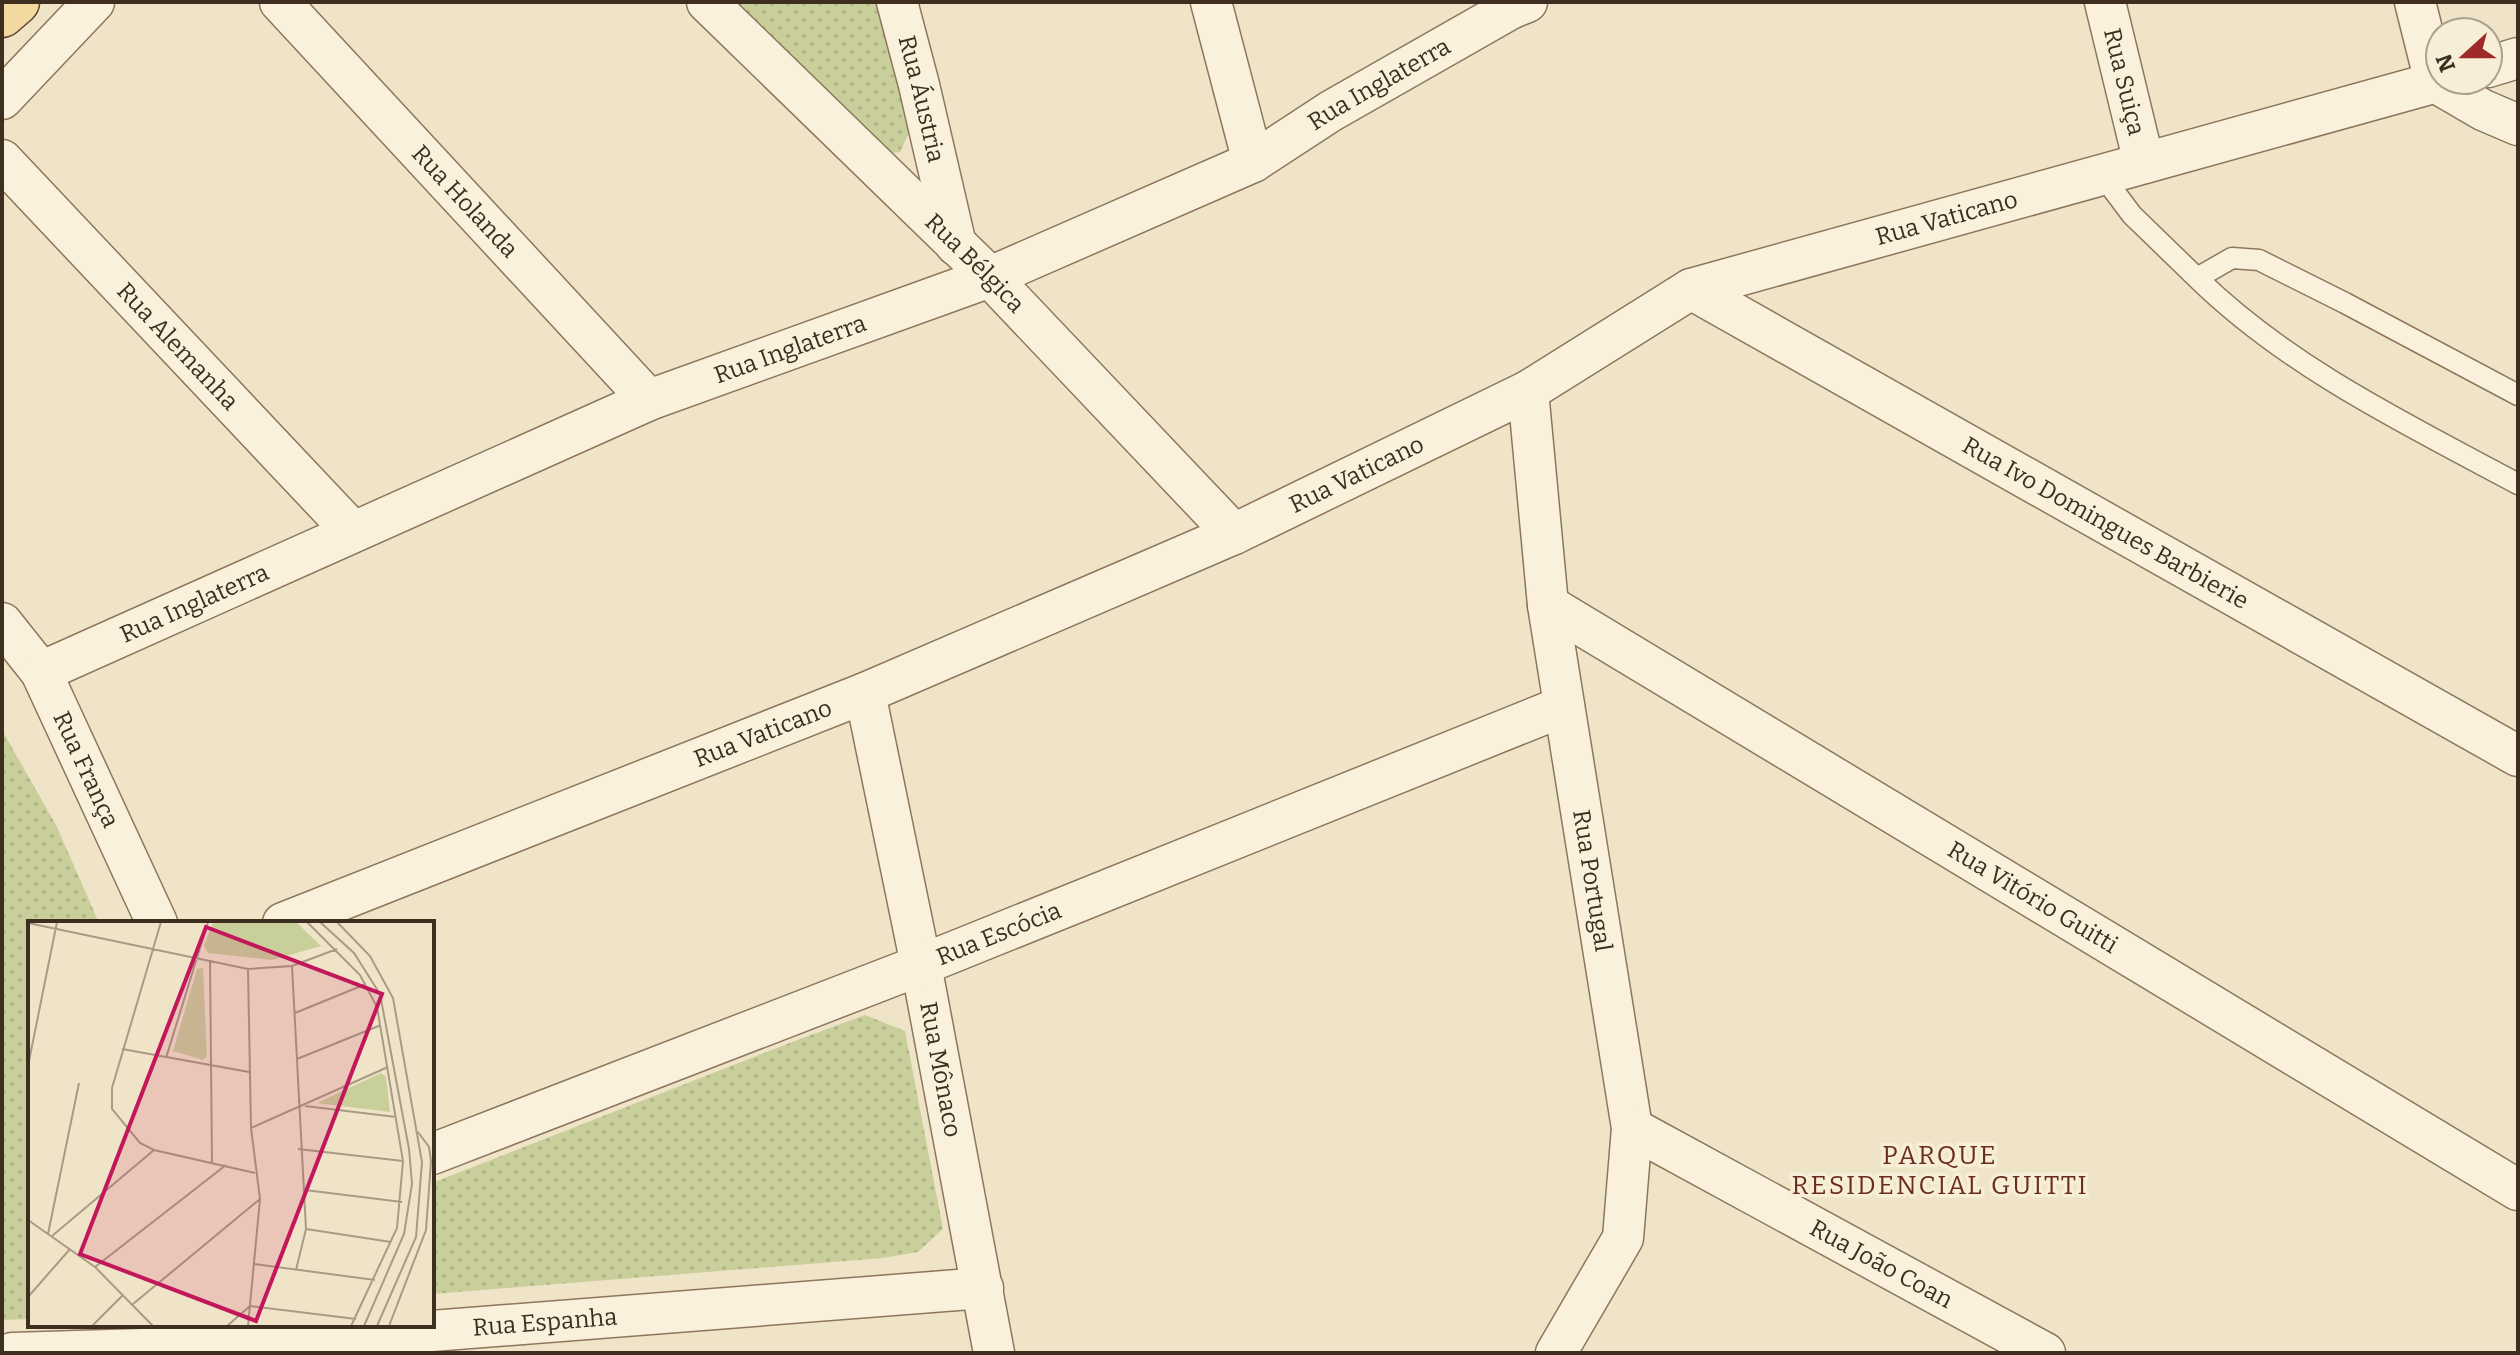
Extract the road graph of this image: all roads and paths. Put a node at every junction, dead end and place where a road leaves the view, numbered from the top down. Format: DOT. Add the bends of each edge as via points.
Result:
graph roads {
  1 [pos="17,2"];
  2 [pos="94,2"];
  3 [pos="280,2"];
  4 [pos="707,2"];
  5 [pos="897,2"];
  6 [pos="1211,2"];
  7 [pos="2105,2"];
  8 [pos="2415,2"];
  9 [pos="1515,4"];
  10 [pos="2,15"];
  11 [pos="2424,30"];
  12 [pos="2424,85"];
  13 [pos="2462,96"];
  14 [pos="2,99"];
  15 [pos="2518,125"];
  16 [pos="2,160"];
  17 [pos="1253,162"];
  18 [pos="2144,163"];
  19 [pos="2102,175"];
  20 [pos="956,245"];
  21 [pos="990,277"];
  22 [pos="2197,278"];
  23 [pos="1691,289"];
  24 [pos="1528,391"];
  25 [pos="2518,395"];
  26 [pos="649,400"];
  27 [pos="2518,484"];
  28 [pos="353,532"];
  29 [pos="1234,534"];
  30 [pos="1548,605"];
  31 [pos="2,623"];
  32 [pos="41,672"];
  33 [pos="865,693"];
  34 [pos="1564,706"];
  35 [pos="2518,756"];
  36 [pos="156,921"];
  37 [pos="288,921"];
  38 [pos="921,965"];
  39 [pos="1632,1128"];
  40 [pos="434,1153"];
  41 [pos="2518,1190"];
  42 [pos="983,1288"];
  43 [pos="239,1341"];
  44 [pos="12,1353"];
  45 [pos="994,1353"];
  46 [pos="1556,1353"];
  47 [pos="2045,1353"];
  1 -- 10 [label="main road"];
  2 -- 14 [label="street"];
  3 -- 26 [label="street, Rua Holanda"];
  4 -- 20 [label="street, Rua Bélgica"];
  5 -- 20 [label="street, Rua Áustria"];
  6 -- 17 [label="street"];
  7 -- 18 [label="street, Rua Suiça"];
  8 -- 11 [label="street"];
  9 -- 17 [label="street, Rua Inglaterra"];
  12 -- 18 [label="street, Rua Vaticano"];
  13 -- 15 [label="street"];
  16 -- 28 [label="street, Rua Alemanha"];
  17 -- 21 [label="street, Rua Inglaterra"];
  18 -- 19 [label="street, Rua Vaticano"];
  19 -- 22 [label="lane" via="2132,215"];
  19 -- 23 [label="street, Rua Vaticano"];
  20 -- 21 [label="street, Rua Bélgica"];
  21 -- 26 [label="street, Rua Inglaterra"];
  21 -- 29 [label="street, Rua Bélgica"];
  22 -- 25 [label="lane" via="2232,258 2259,260"];
  22 -- 27 [label="lane" via="2259,334 2375,407"];
  23 -- 24 [label="street, Rua Vaticano"];
  23 -- 35 [label="street, Rua Ivo Domingues Barbierie"];
  24 -- 29 [label="street, Rua Vaticano"];
  24 -- 30 [label="street, Rua Portugal"];
  26 -- 28 [label="street, Rua Inglaterra"];
  28 -- 32 [label="street, Rua Inglaterra"];
  29 -- 33 [label="street, Rua Vaticano"];
  30 -- 34 [label="street, Rua Portugal"];
  30 -- 41 [label="street, Rua Vitório Guitti"];
  31 -- 32 [label="street, Rua França"];
  32 -- 36 [label="street, Rua França"];
  33 -- 37 [label="street, Rua Vaticano"];
  33 -- 38 [label="street, Rua Mônaco"];
  34 -- 38 [label="street, Rua Escócia"];
  34 -- 39 [label="street, Rua Portugal"];
  38 -- 40 [label="street, Rua Escócia"];
  38 -- 42 [label="street, Rua Mônaco"];
  39 -- 46 [label="street, Rua Portugal" via="1623,1238"];
  39 -- 47 [label="street, Rua João Coan"];
  42 -- 43 [label="street, Rua Espanha"];
  42 -- 45 [label="street, Rua Mônaco"];
  43 -- 44 [label="street, Rua Espanha"];
}
